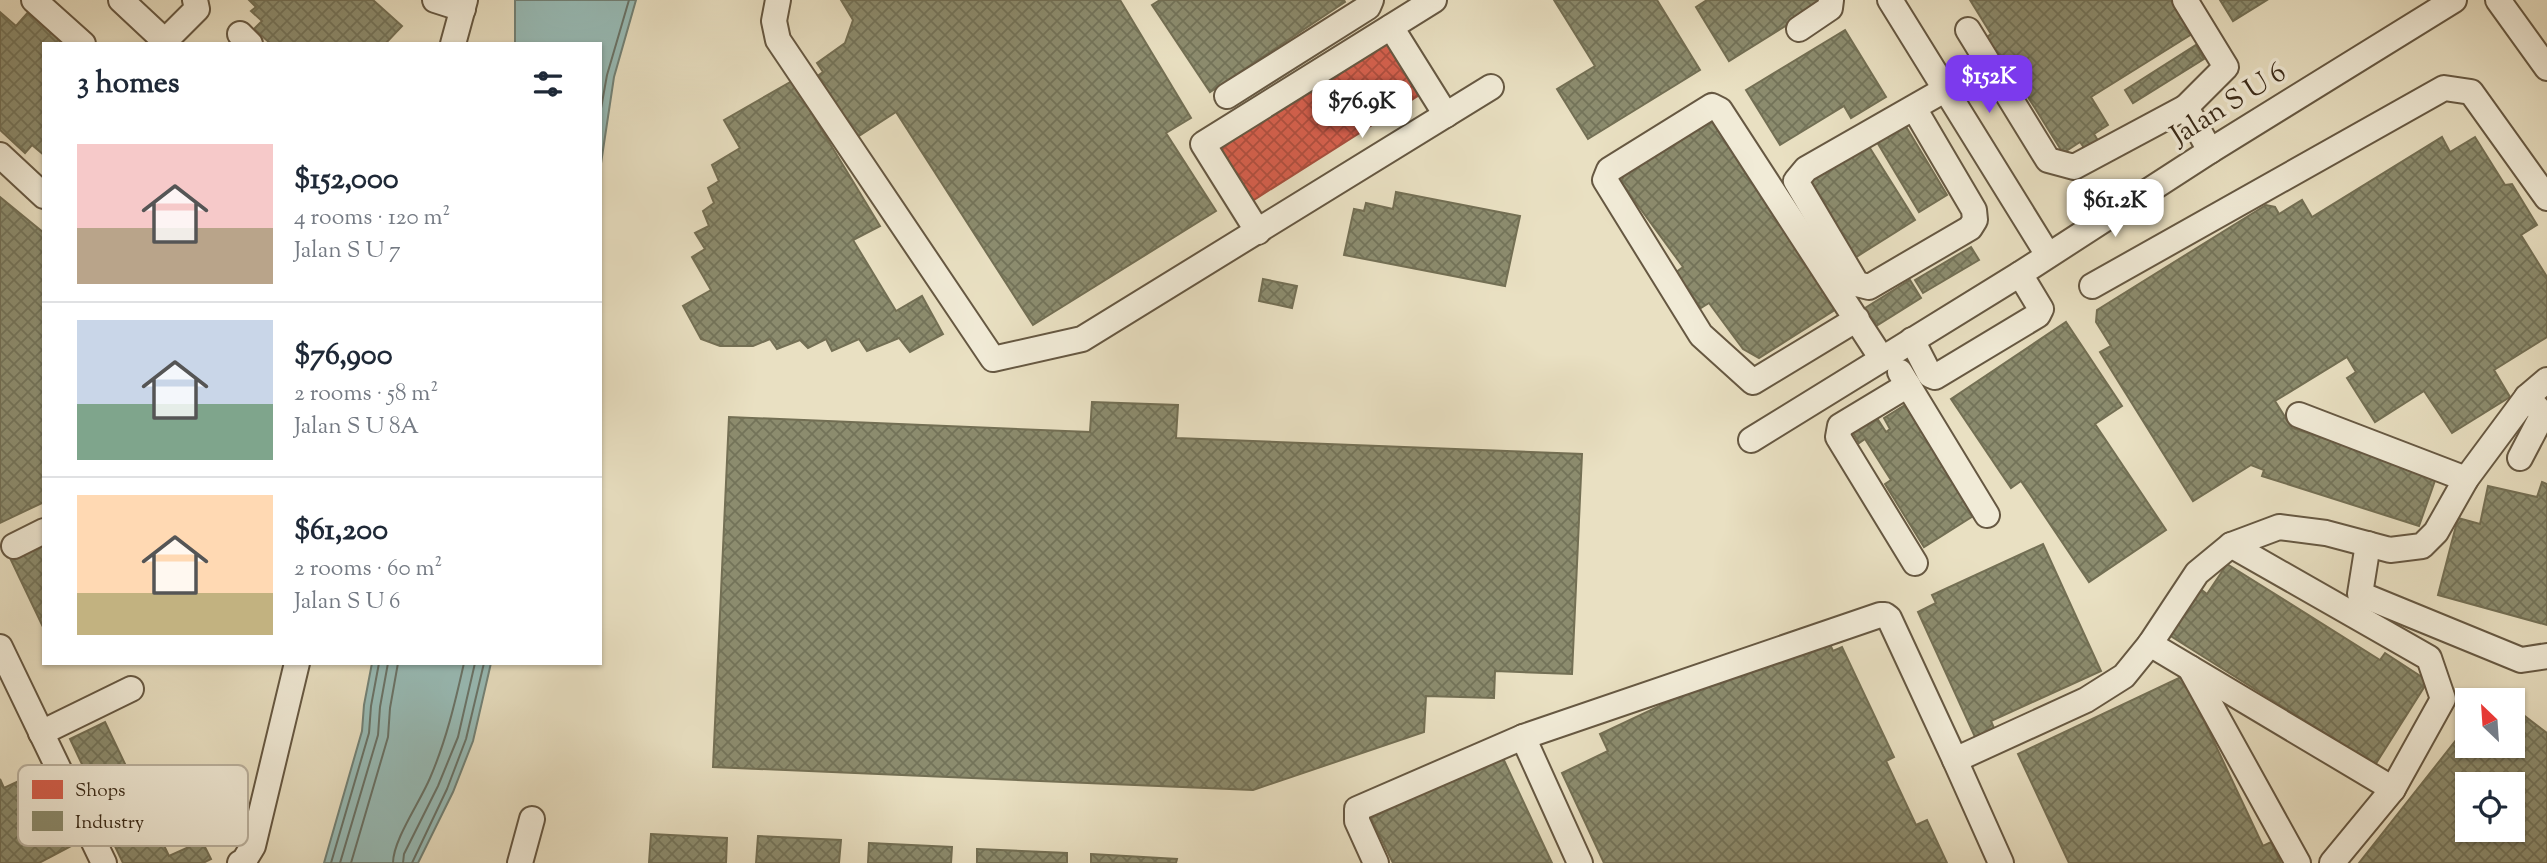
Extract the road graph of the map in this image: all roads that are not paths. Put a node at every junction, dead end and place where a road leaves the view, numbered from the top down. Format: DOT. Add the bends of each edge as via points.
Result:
graph roads {
  1 [pos="34,0"];
  2 [pos="121,0"];
  3 [pos="195,0"];
  4 [pos="435,0"];
  5 [pos="778,0"];
  6 [pos="1371,0"];
  7 [pos="1434,0"];
  8 [pos="1831,0"];
  9 [pos="1890,0"];
  10 [pos="2185,0"];
  11 [pos="2454,0"];
  12 [pos="2498,0"];
  13 [pos="464,5"];
  14 [pos="1391,27"];
  15 [pos="1798,29"];
  16 [pos="1968,30"];
  17 [pos="81,42"];
  18 [pos="167,42"];
  19 [pos="454,42"];
  20 [pos="2547,68"];
  21 [pos="1490,87"];
  22 [pos="1946,89"];
  23 [pos="1227,96"];
  24 [pos="2186,107"];
  25 [pos="1914,108"];
  26 [pos="1446,115"];
  27 [pos="2210,151"];
  28 [pos="0,155"];
  29 [pos="42,194"];
  30 [pos="2547,198"];
  31 [pos="1258,232"];
  32 [pos="2048,255"];
  33 [pos="2021,274"];
  34 [pos="2092,286"];
  35 [pos="1857,319"];
  36 [pos="1912,340"];
  37 [pos="1886,356"];
  38 [pos="2547,380"];
  39 [pos="1908,385"];
  40 [pos="2527,397"];
  41 [pos="2300,415"];
  42 [pos="1751,440"];
  43 [pos="2520,458"];
  44 [pos="2466,479"];
  45 [pos="1987,515"];
  46 [pos="42,532"];
  47 [pos="2368,544"];
  48 [pos="2231,545"];
  49 [pos="13,546"];
  50 [pos="1915,563"];
  51 [pos="2356,603"];
  52 [pos="2150,644"];
  53 [pos="0,647"];
  54 [pos="2547,656"];
  55 [pos="297,665"];
  56 [pos="2190,668"];
  57 [pos="131,689"];
  58 [pos="41,733"];
  59 [pos="1523,737"];
  60 [pos="1955,760"];
  61 [pos="57,765"];
  62 [pos="2393,789"];
  63 [pos="532,818"];
  64 [pos="96,846"];
  65 [pos="104,863"];
  66 [pos="240,863"];
  67 [pos="520,863"];
  68 [pos="1376,863"];
  69 [pos="1580,863"];
  70 [pos="2001,863"];
  71 [pos="2298,863"];
  72 [pos="2332,863"];
  1 -- 17 [label="street"];
  2 -- 18 [label="street"];
  3 -- 18 [label="street" via="197,9"];
  4 -- 13 [label="street"];
  5 -- 31 [label="street" via="774,21 778,40 993,359 1082,340"];
  6 -- 23 [label="street" via="1368,7"];
  7 -- 14 [label="street"];
  8 -- 15 [label="street" via="1830,8"];
  9 -- 22 [label="street"];
  10 -- 24 [label="street" via="2226,67"];
  11 -- 27 [label="street, Jalan S U 6"];
  12 -- 20 [label="street"];
  13 -- 19 [label="street"];
  14 -- 26 [label="street"];
  14 -- 31 [label="street" via="1203,144"];
  16 -- 24 [label="street" via="2048,160 2074,167"];
  21 -- 26 [label="street"];
  22 -- 25 [label="street"];
  22 -- 32 [label="street"];
  24 -- 27 [label="street"];
  25 -- 25 [label="street" via="1974,210 1975,220 1970,228 1869,287 1857,284 1796,181 1806,169"];
  26 -- 31 [label="street"];
  27 -- 32 [label="street, Jalan S U 6"];
  28 -- 29 [label="street"];
  30 -- 34 [label="street" via="2471,92 2444,88"];
  32 -- 33 [label="street, Jalan S U 6"];
  33 -- 36 [label="street, Jalan S U 6"];
  33 -- 36 [label="street" via="2041,309 2038,315 1935,377"];
  35 -- 35 [label="street" via="1720,110 1712,106 1609,170 1605,180 1701,335 1753,382"];
  35 -- 37 [label="street"];
  36 -- 37 [label="street, Jalan S U 6"];
  37 -- 39 [label="street"];
  37 -- 42 [label="street, Jalan S U 6"];
  38 -- 40 [label="street"];
  39 -- 45 [label="street"];
  39 -- 50 [label="street" via="1840,426 1838,437"];
  40 -- 43 [label="street" via="2543,414"];
  40 -- 44 [label="street"];
  41 -- 44 [label="street"];
  44 -- 47 [label="street" via="2436,532 2422,546 2390,550"];
  46 -- 49 [label="street"];
  47 -- 48 [label="street" via="2279,527"];
  47 -- 51 [label="street"];
  48 -- 51 [label="street"];
  48 -- 52 [label="street" via="2197,573"];
  51 -- 54 [label="street" via="2521,660"];
  51 -- 62 [label="street" via="2429,658 2443,699"];
  52 -- 56 [label="street"];
  52 -- 60 [label="street" via="2124,676 2086,700"];
  53 -- 58 [label="street"];
  55 -- 66 [label="street" via="253,846"];
  56 -- 62 [label="street"];
  56 -- 71 [label="street"];
  57 -- 58 [label="street"];
  58 -- 61 [label="street"];
  59 -- 60 [label="street" via="1885,615"];
  59 -- 68 [label="street" via="1357,809 1356,821"];
  59 -- 69 [label="street"];
  60 -- 70 [label="street"];
  62 -- 72 [label="street"];
  63 -- 67 [label="street"];
  64 -- 65 [label="street"];
}
